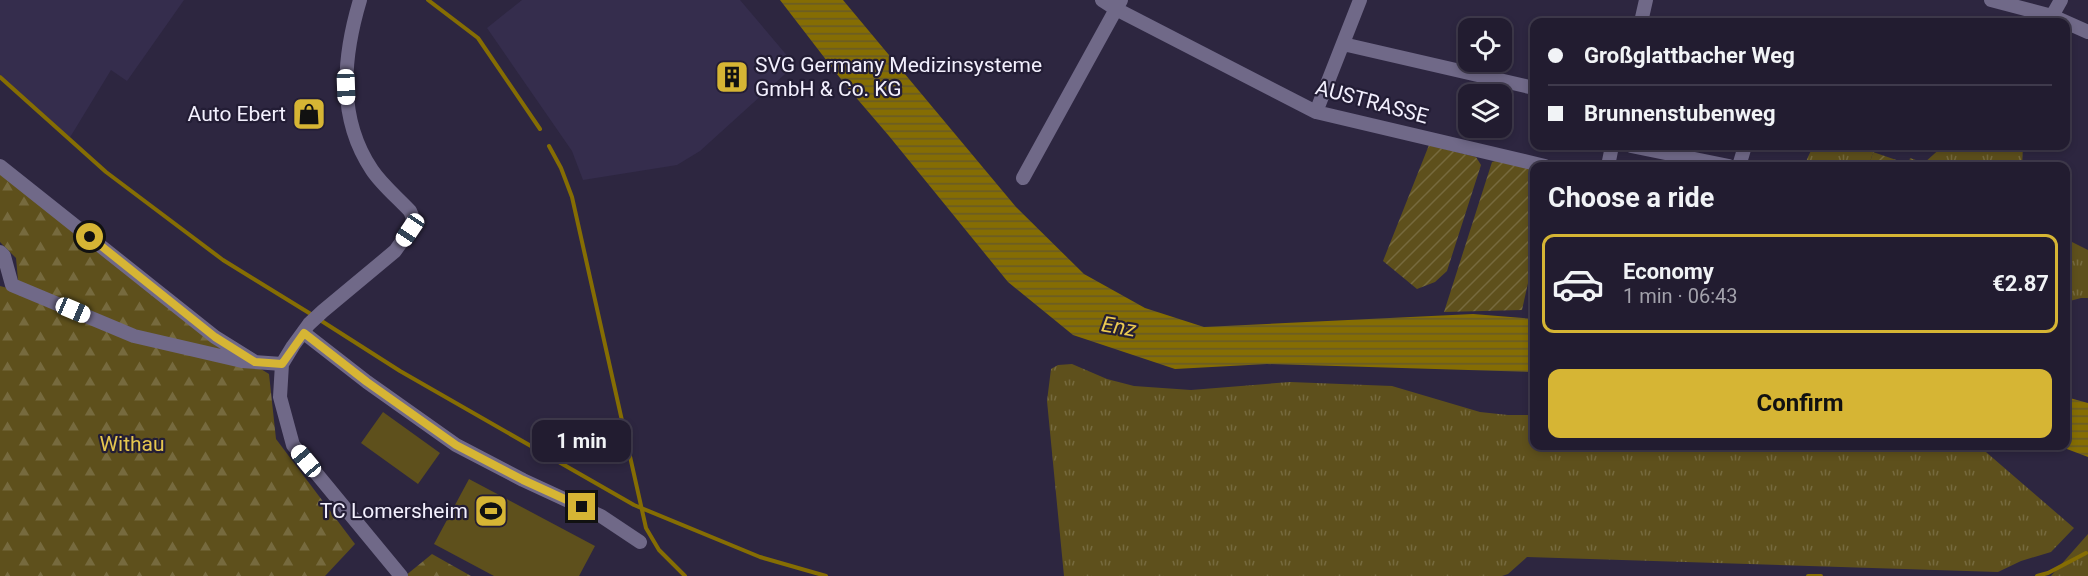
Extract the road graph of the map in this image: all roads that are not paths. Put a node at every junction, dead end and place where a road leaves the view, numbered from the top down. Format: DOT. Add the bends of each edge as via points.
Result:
graph roads {
  1 [pos="360,0"];
  2 [pos="1102,0"];
  3 [pos="1360,0"];
  4 [pos="1646,0"];
  5 [pos="1991,0"];
  6 [pos="2061,0"];
  7 [pos="1118,5"];
  8 [pos="2052,16"];
  9 [pos="1642,18"];
  10 [pos="2056,18"];
  11 [pos="2070,24"];
  12 [pos="2088,32"];
  13 [pos="1343,44"];
  14 [pos="1530,87"];
  15 [pos="1316,112"];
  16 [pos="1651,150"];
  17 [pos="1530,162"];
  18 [pos="1709,162"];
  19 [pos="0,166"];
  20 [pos="1023,178"];
  21 [pos="0,252"];
  22 [pos="307,328"];
  23 [pos="255,362"];
  24 [pos="282,364"];
  25 [pos="640,542"];
  26 [pos="400,576"];
  1 -- 22 [label="street" via="345,69 352,128 359,150 374,173 413,218 410,230 395,251"];
  2 -- 7 [label="street, AUSTRASSE"];
  3 -- 13 [label="street"];
  4 -- 9 [label="street"];
  5 -- 8 [label="street"];
  6 -- 8 [label="street"];
  7 -- 15 [label="street, AUSTRASSE"];
  7 -- 20 [label="street"];
  8 -- 10 [label="street"];
  11 -- 12 [label="street"];
  13 -- 14 [label="street"];
  13 -- 15 [label="street"];
  15 -- 17 [label="street, AUSTRASSE"];
  16 -- 18 [label="street"];
  19 -- 23 [label="street" via="215,337"];
  21 -- 23 [label="street" via="12,285 134,336"];
  22 -- 24 [label="street"];
  22 -- 25 [label="street" via="322,348 456,445 601,516"];
  23 -- 24 [label="street"];
  24 -- 26 [label="street" via="280,397 292,445"];
}
